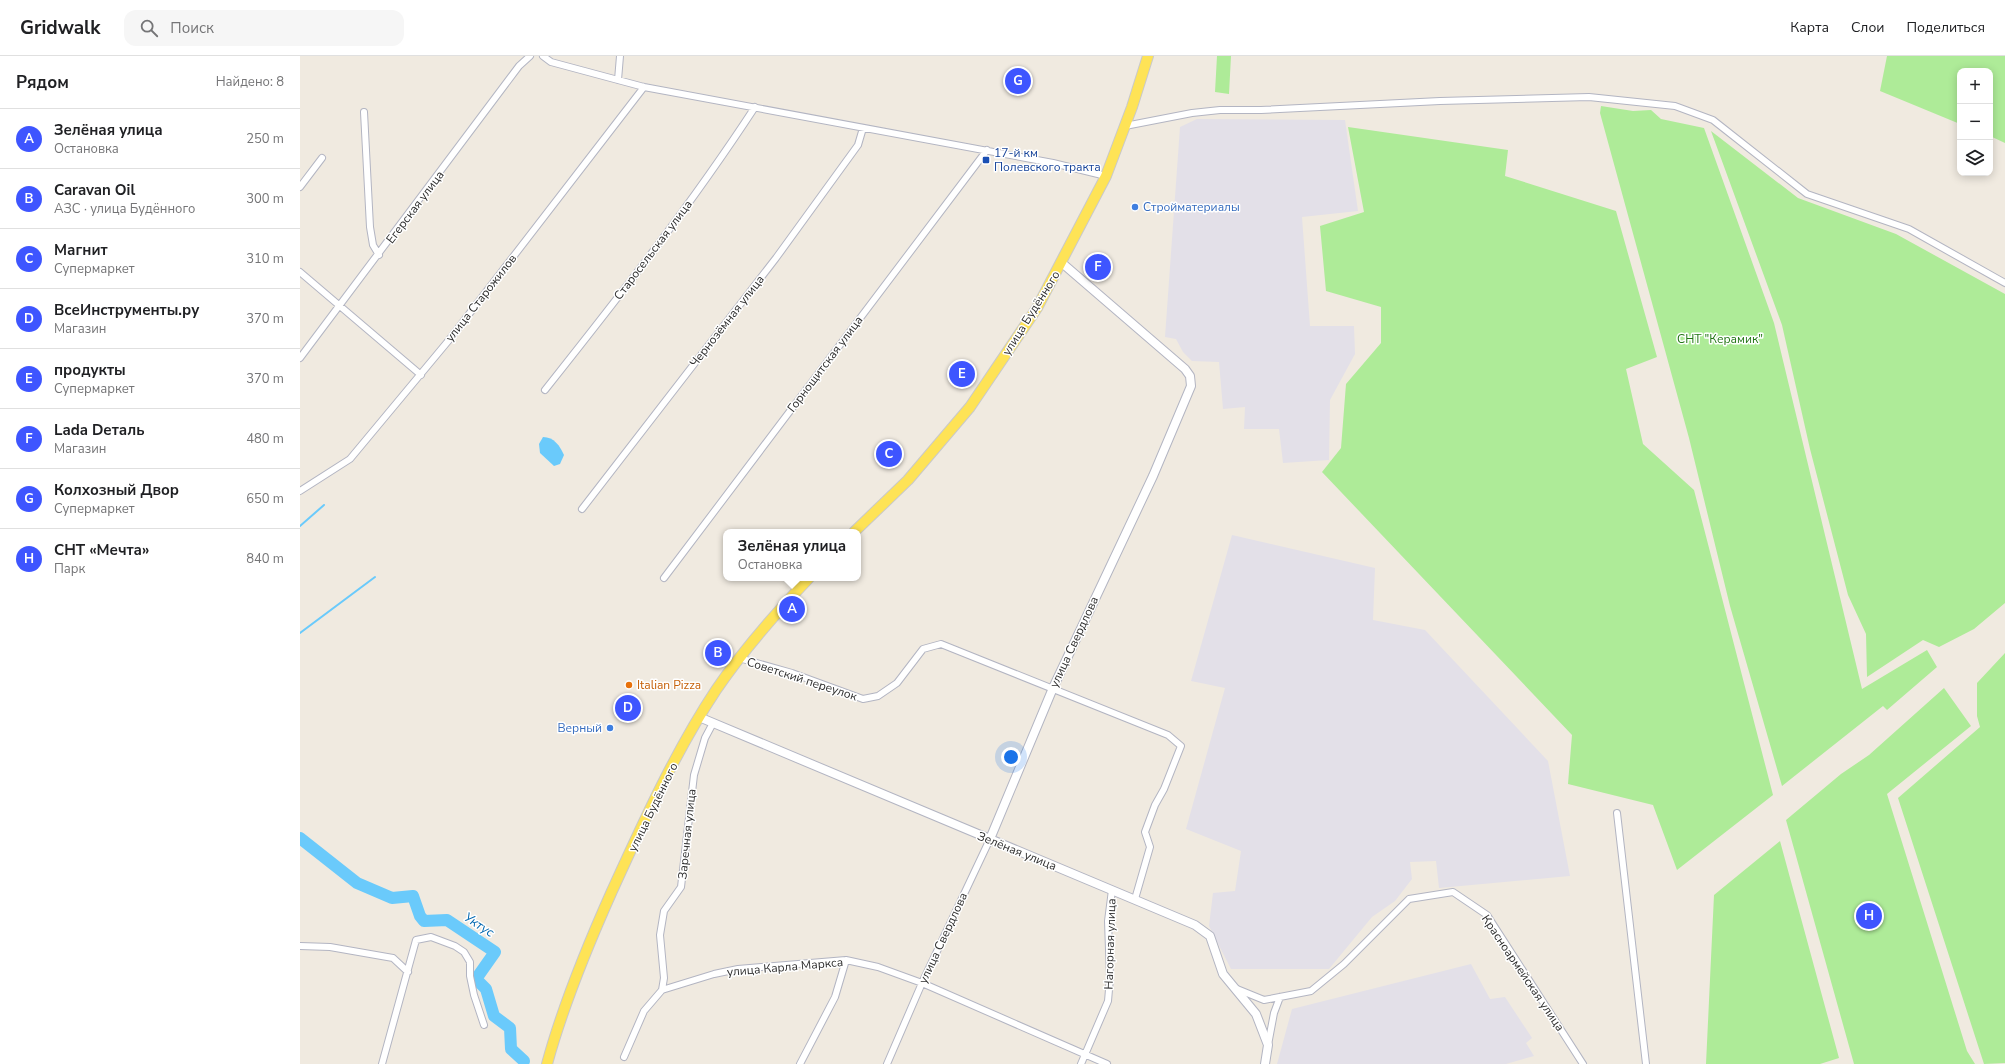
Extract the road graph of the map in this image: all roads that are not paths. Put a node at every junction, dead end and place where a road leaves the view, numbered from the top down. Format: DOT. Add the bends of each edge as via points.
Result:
graph roads {
  1 [pos="530,56"];
  2 [pos="543,56"];
  3 [pos="620,56"];
  4 [pos="1148,56"];
  5 [pos="618,80"];
  6 [pos="644,87"];
  7 [pos="755,107"];
  8 [pos="364,112"];
  9 [pos="1125,126"];
  10 [pos="863,128"];
  11 [pos="987,150"];
  12 [pos="322,158"];
  13 [pos="1106,176"];
  14 [pos="300,187"];
  15 [pos="379,255"];
  16 [pos="1062,262"];
  17 [pos="300,272"];
  18 [pos="2005,283"];
  19 [pos="340,305"];
  20 [pos="300,358"];
  21 [pos="421,375"];
  22 [pos="546,390"];
  23 [pos="300,491"];
  24 [pos="582,508"];
  25 [pos="857,529"];
  26 [pos="664,578"];
  27 [pos="806,581"];
  28 [pos="739,658"];
  29 [pos="1053,688"];
  30 [pos="699,717"];
  31 [pos="713,723"];
  32 [pos="1617,813"];
  33 [pos="990,839"];
  34 [pos="1112,890"];
  35 [pos="1135,899"];
  36 [pos="300,946"];
  37 [pos="846,960"];
  38 [pos="408,972"];
  39 [pos="922,983"];
  40 [pos="1237,989"];
  41 [pos="662,990"];
  42 [pos="1280,997"];
  43 [pos="484,1025"];
  44 [pos="1268,1044"];
  45 [pos="1085,1055"];
  46 [pos="624,1057"];
  47 [pos="382,1064"];
  48 [pos="547,1064"];
  49 [pos="800,1064"];
  50 [pos="886,1064"];
  51 [pos="1081,1064"];
  52 [pos="1106,1064"];
  53 [pos="1265,1064"];
  54 [pos="1583,1064"];
  55 [pos="1646,1064"];
  1 -- 15 [label="street, Егерская улица" via="519,66"];
  2 -- 5 [label="street" via="551,62"];
  3 -- 5 [label="street"];
  4 -- 9 [label="main road, улица Будённого"];
  5 -- 6 [label="street"];
  6 -- 7 [label="street"];
  6 -- 21 [label="street, улица Старожилов"];
  7 -- 10 [label="street"];
  7 -- 22 [label="street, Старосельская улица" via="647,261"];
  8 -- 15 [label="street" via="370,227 373,245"];
  9 -- 13 [label="main road, улица Будённого"];
  9 -- 18 [label="street" via="1220,110 1440,101 1590,97 1675,106 1713,120 1807,194 1909,229"];
  10 -- 11 [label="street"];
  10 -- 24 [label="street, Чернозёмная улица" via="858,145 776,258"];
  11 -- 13 [label="street"];
  11 -- 26 [label="street, Горнощитская улица"];
  12 -- 14 [label="street"];
  13 -- 16 [label="main road, улица Будённого"];
  15 -- 19 [label="street, Егерская улица"];
  16 -- 25 [label="main road, улица Будённого" via="1037,308 970,407 908,480"];
  16 -- 29 [label="street, улица Свердлова" via="1185,369 1191,381 1189,392 1153,476"];
  17 -- 19 [label="street"];
  19 -- 20 [label="street, Егерская улица"];
  19 -- 21 [label="street"];
  21 -- 23 [label="street, улица Старожилов" via="350,459"];
  27 -- 28 [label="main road, улица Будённого"];
  28 -- 29 [label="street, Советский переулок" via="792,673 863,699 878,696 897,683 923,648 941,644"];
  28 -- 30 [label="main road, улица Будённого"];
  29 -- 33 [label="street, улица Свердлова"];
  29 -- 35 [label="street, Советский переулок" via="1168,735 1181,746 1164,789 1154,805 1145,832 1150,847"];
  30 -- 31 [label="street, Зелёная улица"];
  30 -- 48 [label="main road, улица Будённого" via="659,792 601,917 564,1009"];
  31 -- 33 [label="street, Зелёная улица"];
  31 -- 41 [label="street, Заречная улица" via="705,738 694,775 681,887 664,910 660,935 664,978"];
  32 -- 55 [label="street"];
  33 -- 34 [label="street, Зелёная улица"];
  33 -- 39 [label="street, улица Свердлова"];
  34 -- 35 [label="street, Зелёная улица"];
  34 -- 45 [label="street, Нагорная улица" via="1108,921 1108,1001"];
  35 -- 40 [label="street, Зелёная улица" via="1195,925 1210,936 1223,974"];
  36 -- 38 [label="street" via="330,947 393,958"];
  37 -- 39 [label="street, улица Карла Маркса" via="878,966"];
  37 -- 41 [label="street, улица Карла Маркса" via="738,969"];
  37 -- 49 [label="street" via="835,997"];
  38 -- 43 [label="street" via="416,940 430,937 464,952 470,962 470,976"];
  38 -- 47 [label="street"];
  39 -- 45 [label="street, улица Карла Маркса"];
  39 -- 50 [label="street, улица Свердлова"];
  40 -- 42 [label="street" via="1264,1000"];
  40 -- 44 [label="street, Зелёная улица" via="1256,1014"];
  41 -- 46 [label="street" via="644,1011"];
  42 -- 44 [label="street" via="1274,1012"];
  42 -- 54 [label="street, Красноармейская улица" via="1311,991 1344,964 1409,899 1453,892 1487,915"];
  44 -- 53 [label="street"];
  45 -- 51 [label="street, Нагорная улица"];
  45 -- 52 [label="street, улица Карла Маркса"];
}
